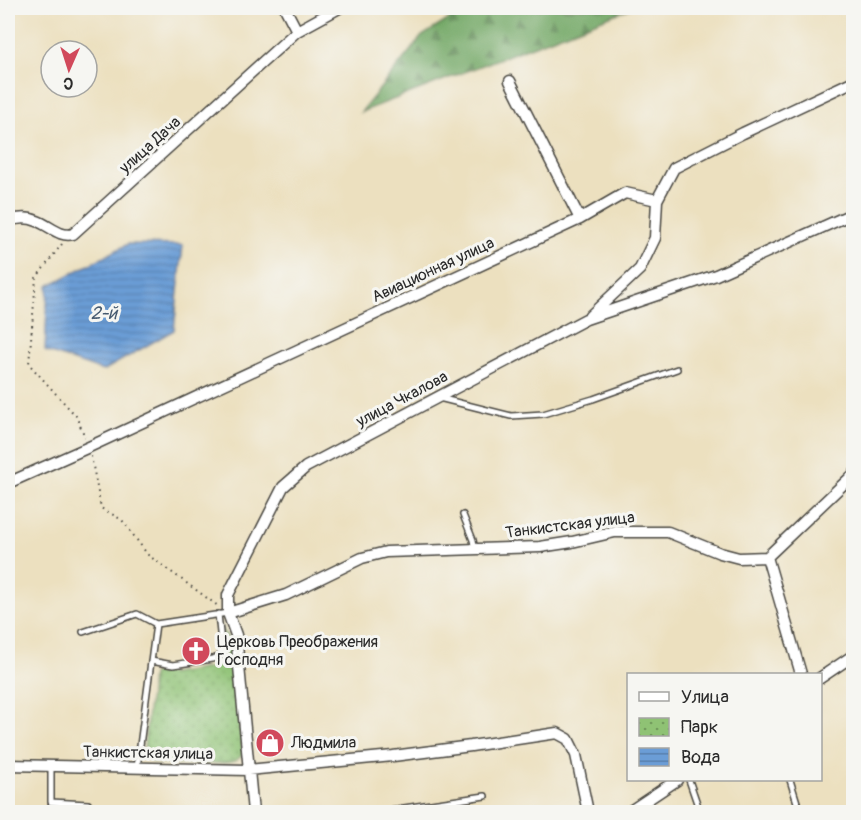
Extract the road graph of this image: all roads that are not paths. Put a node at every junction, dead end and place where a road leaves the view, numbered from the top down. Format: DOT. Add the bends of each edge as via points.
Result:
graph roads {
  1 [pos="285,8"];
  2 [pos="339,8"];
  3 [pos="297,31"];
  4 [pos="510,81"];
  5 [pos="854,81"];
  6 [pos="657,200"];
  7 [pos="854,213"];
  8 [pos="580,219"];
  9 [pos="8,221"];
  10 [pos="586,319"];
  11 [pos="677,369"];
  12 [pos="437,398"];
  13 [pos="854,474"];
  14 [pos="8,483"];
  15 [pos="463,515"];
  16 [pos="475,550"];
  17 [pos="767,556"];
  18 [pos="223,614"];
  19 [pos="156,624"];
  20 [pos="83,632"];
  21 [pos="854,655"];
  22 [pos="151,662"];
  23 [pos="800,673"];
  24 [pos="822,677"];
  25 [pos="8,765"];
  26 [pos="51,766"];
  27 [pos="137,768"];
  28 [pos="248,770"];
  29 [pos="676,781"];
  30 [pos="689,781"];
  31 [pos="790,781"];
  32 [pos="485,796"];
  33 [pos="88,804"];
  34 [pos="253,813"];
  35 [pos="377,813"];
  36 [pos="588,813"];
  37 [pos="629,813"];
  38 [pos="700,813"];
  39 [pos="800,813"];
  1 -- 3 [label="street"];
  2 -- 3 [label="street, улица Дача"];
  3 -- 9 [label="street, улица Дача" via="73,234 65,235 37,220"];
  4 -- 8 [label="street"];
  5 -- 6 [label="street" via="674,168"];
  6 -- 8 [label="street, Авиационная улица" via="625,193"];
  6 -- 10 [label="street" via="654,238 640,269"];
  7 -- 10 [label="street, улица Чкалова" via="717,274"];
  8 -- 14 [label="street, Авиационная улица"];
  10 -- 12 [label="street, улица Чкалова"];
  11 -- 12 [label="lane" via="543,414 511,416"];
  12 -- 18 [label="street, улица Чкалова" via="306,467 283,487 228,595"];
  13 -- 17 [label="street"];
  15 -- 16 [label="lane"];
  16 -- 17 [label="street, Танкистская улица" via="540,547 615,532 669,532 739,558"];
  16 -- 18 [label="street, Танкистская улица" via="386,552 362,558 286,595"];
  17 -- 23 [label="street"];
  18 -- 19 [label="lane"];
  18 -- 22 [label="lane" via="219,657 173,665"];
  18 -- 28 [label="street, улица Чкалова" via="236,635"];
  19 -- 20 [label="lane" via="137,614"];
  19 -- 22 [label="lane"];
  21 -- 24 [label="street"];
  22 -- 27 [label="lane"];
  25 -- 26 [label="street, Танкистская улица"];
  26 -- 27 [label="street, Танкистская улица"];
  26 -- 33 [label="lane" via="51,802"];
  27 -- 28 [label="street, Танкистская улица"];
  28 -- 34 [label="street, улица Чкалова"];
  28 -- 36 [label="street, Танкистская улица" via="393,756 557,733 567,739 576,755"];
  29 -- 37 [label="street"];
  30 -- 38 [label="lane"];
  31 -- 39 [label="lane"];
  32 -- 35 [label="lane"];
}
